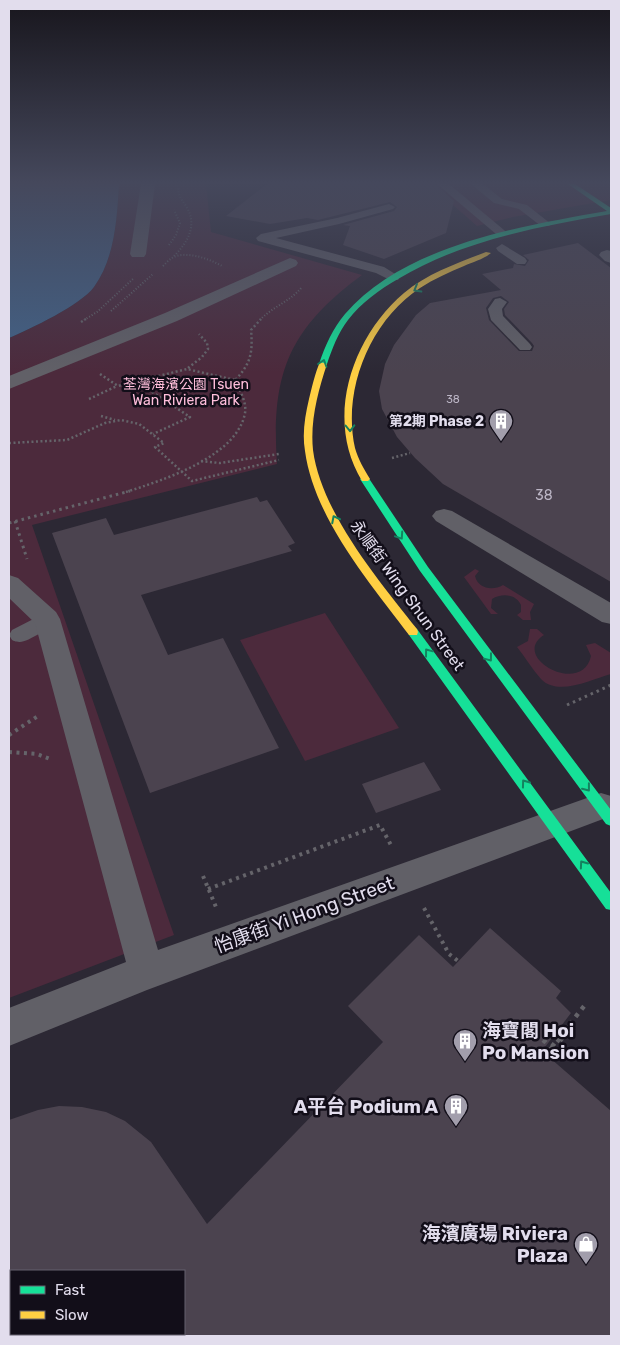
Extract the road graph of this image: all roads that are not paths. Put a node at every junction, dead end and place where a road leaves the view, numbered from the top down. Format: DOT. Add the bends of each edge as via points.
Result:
graph roads {
  1 [pos="139,247"];
  2 [pos="294,247"];
  3 [pos="455,247"];
  4 [pos="505,247"];
  5 [pos="502,248"];
  6 [pos="138,254"];
  7 [pos="521,261"];
  8 [pos="290,263"];
  9 [pos="394,277"];
  10 [pos="500,302"];
  11 [pos="525,348"];
  12 [pos="9,383"];
  13 [pos="444,516"];
  14 [pos="9,584"];
  15 [pos="611,615"];
  16 [pos="606,813"];
  17 [pos="553,822"];
  18 [pos="611,904"];
  19 [pos="147,972"];
  20 [pos="9,1027"];
  1 -- 6 [label="street"];
  2 -- 9 [label="lane" via="380,270"];
  3 -- 9 [label="main road, 永順街 Wing Shun Street"];
  4 -- 5 [label="main road, 永順街 Wing Shun Street"];
  5 -- 7 [label="lane"];
  5 -- 16 [label="main road, 永順街 Wing Shun Street, one-way" via="442,274 408,294 382,320 359,358 350,394 351,448 364,477 419,563"];
  8 -- 12 [label="street" via="171,317"];
  17 -- 9 [label="main road, 永順街 Wing Shun Street, one-way" via="362,563 337,524 312,468 310,409 323,360 342,323"];
  10 -- 11 [label="lane" via="495,309 496,317"];
  13 -- 15 [label="street"];
  14 -- 19 [label="street" via="33,627"];
  16 -- 17 [label="street, 怡康街 Yi Hong Street"];
  18 -- 17 [label="main road, 永順街 Wing Shun Street, one-way"];
  17 -- 19 [label="street, 怡康街 Yi Hong Street"];
  19 -- 20 [label="street, 怡康街 Yi Hong Street"];
}
